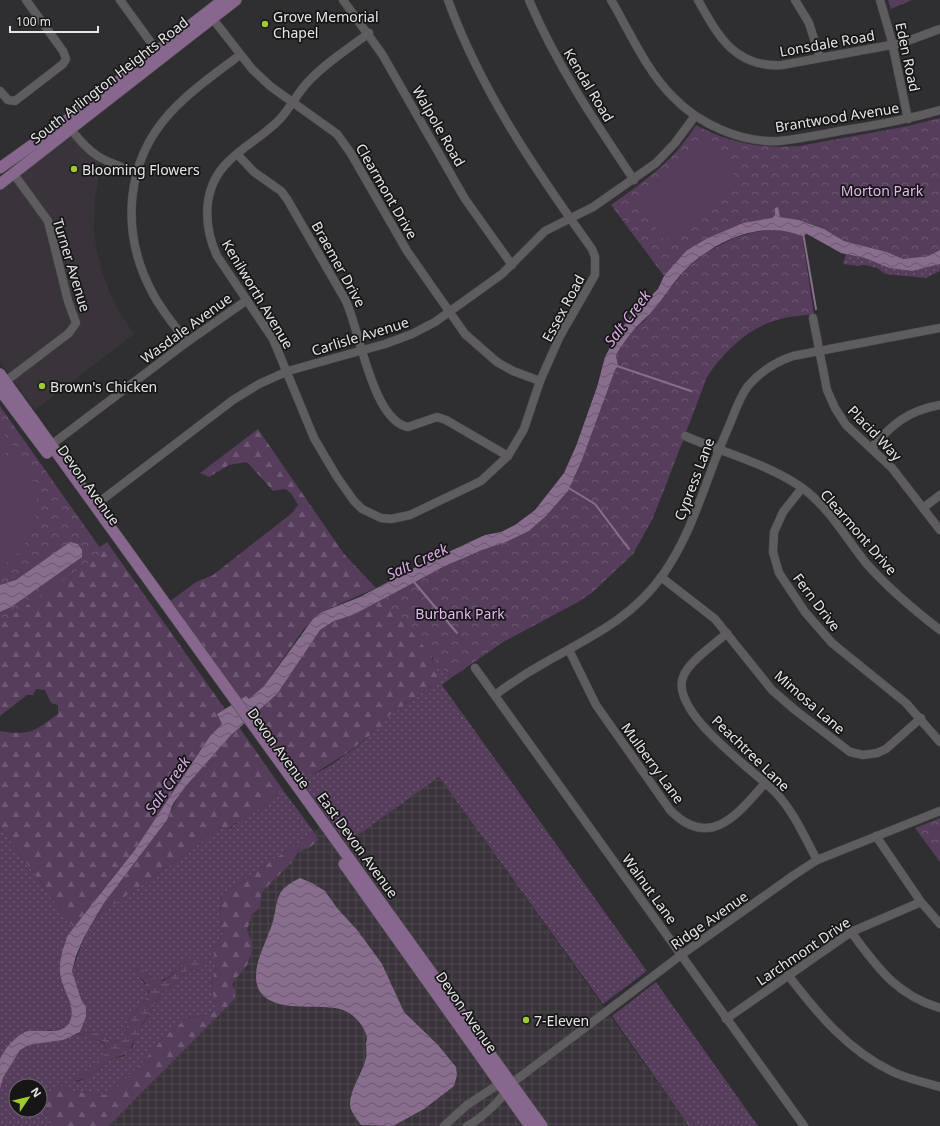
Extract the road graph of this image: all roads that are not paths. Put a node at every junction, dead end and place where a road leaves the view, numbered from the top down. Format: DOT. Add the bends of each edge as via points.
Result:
graph roads {
  1 [pos="26,0"];
  2 [pos="120,0"];
  3 [pos="236,0"];
  4 [pos="343,0"];
  5 [pos="448,0"];
  6 [pos="529,0"];
  7 [pos="611,0"];
  8 [pos="698,0"];
  9 [pos="795,0"];
  10 [pos="880,0"];
  11 [pos="221,3"];
  12 [pos="210,15"];
  13 [pos="940,29"];
  14 [pos="369,33"];
  15 [pos="892,45"];
  16 [pos="160,54"];
  17 [pos="240,55"];
  18 [pos="820,58"];
  19 [pos="0,91"];
  20 [pos="293,103"];
  21 [pos="940,110"];
  22 [pos="695,116"];
  23 [pos="908,119"];
  24 [pos="67,125"];
  25 [pos="237,154"];
  26 [pos="0,168"];
  27 [pos="137,172"];
  28 [pos="13,173"];
  29 [pos="634,180"];
  30 [pos="0,184"];
  31 [pos="570,219"];
  32 [pos="512,265"];
  33 [pos="247,300"];
  34 [pos="450,312"];
  35 [pos="813,318"];
  36 [pos="940,328"];
  37 [pos="187,342"];
  38 [pos="363,349"];
  39 [pos="819,351"];
  40 [pos="288,371"];
  41 [pos="540,381"];
  42 [pos="1,383"];
  43 [pos="940,405"];
  44 [pos="685,436"];
  45 [pos="48,448"];
  46 [pos="871,448"];
  47 [pos="718,450"];
  48 [pos="508,456"];
  49 [pos="802,488"];
  50 [pos="940,495"];
  51 [pos="354,501"];
  52 [pos="94,506"];
  53 [pos="923,508"];
  54 [pos="940,530"];
  55 [pos="121,544"];
  56 [pos="661,577"];
  57 [pos="940,630"];
  58 [pos="727,633"];
  59 [pos="569,650"];
  60 [pos="475,668"];
  61 [pos="226,693"];
  62 [pos="494,695"];
  63 [pos="921,718"];
  64 [pos="255,734"];
  65 [pos="940,742"];
  66 [pos="765,784"];
  67 [pos="940,810"];
  68 [pos="876,836"];
  69 [pos="817,860"];
  70 [pos="921,902"];
  71 [pos="940,924"];
  72 [pos="851,932"];
  73 [pos="682,955"];
  74 [pos="788,975"];
  75 [pos="940,1008"];
  76 [pos="726,1019"];
  77 [pos="512,1083"];
  78 [pos="940,1087"];
  79 [pos="503,1088"];
  80 [pos="444,1126"];
  81 [pos="467,1126"];
  82 [pos="530,1126"];
  83 [pos="542,1126"];
  84 [pos="804,1126"];
  1 -- 19 [label="street" via="63,51 66,59 15,101 8,100"];
  2 -- 16 [label="street"];
  3 -- 11 [label="main road, South Arlington Heights Road"];
  4 -- 14 [label="street, Walpole Road"];
  5 -- 31 [label="street, Essex Road" via="478,69 529,159"];
  6 -- 29 [label="street, Kendal Road" via="539,24 585,106"];
  7 -- 22 [label="street, Brantwood Avenue" via="659,81 673,98"];
  8 -- 18 [label="street, Lonsdale Road" via="718,36 744,58 775,65"];
  9 -- 18 [label="street" via="809,23"];
  10 -- 15 [label="street, Eden Road"];
  11 -- 12 [label="main road, South Arlington Heights Road"];
  12 -- 16 [label="main road, South Arlington Heights Road"];
  12 -- 17 [label="street, Clearmont Drive"];
  13 -- 15 [label="street, Lonsdale Road"];
  14 -- 20 [label="street, Kenilworth Avenue" via="320,69"];
  14 -- 32 [label="street, Walpole Road" via="465,199"];
  15 -- 18 [label="street, Lonsdale Road"];
  15 -- 23 [label="street, Eden Road"];
  16 -- 24 [label="main road, South Arlington Heights Road"];
  17 -- 20 [label="street, Clearmont Drive" via="270,86"];
  17 -- 27 [label="street" via="186,97 170,113 150,140"];
  20 -- 25 [label="street, Kenilworth Avenue" via="279,120"];
  20 -- 34 [label="street, Clearmont Drive" via="337,134 407,251"];
  21 -- 23 [label="street, Brantwood Avenue"];
  22 -- 23 [label="street, Brantwood Avenue" via="719,129 740,136 778,141"];
  22 -- 29 [label="street, Carlisle Avenue" via="666,154"];
  24 -- 26 [label="main road, South Arlington Heights Road"];
  24 -- 27 [label="street" via="93,154 114,166"];
  24 -- 28 [label="main road, South Arlington Heights Road"];
  25 -- 33 [label="street, Kenilworth Avenue" via="227,162 213,184 208,198 207,223 217,256"];
  25 -- 38 [label="street, Braemer Drive" via="254,172 281,191 287,199 346,301"];
  27 -- 37 [label="street" via="132,194 133,244 152,293"];
  28 -- 30 [label="main road, South Arlington Heights Road"];
  28 -- 42 [label="street, Turner Avenue" via="48,221 64,288 76,323 69,333"];
  29 -- 31 [label="street, Carlisle Avenue"];
  31 -- 32 [label="street, Carlisle Avenue" via="545,231"];
  31 -- 41 [label="street, Essex Road" via="594,253 595,275 560,336"];
  32 -- 34 [label="street, Carlisle Avenue"];
  33 -- 37 [label="street, Wasdale Avenue"];
  33 -- 40 [label="street, Kenilworth Avenue" via="273,339"];
  34 -- 38 [label="street, Carlisle Avenue" via="412,334"];
  34 -- 41 [label="street, Clearmont Drive" via="469,338 497,362"];
  35 -- 39 [label="street, Placid Way"];
  36 -- 39 [label="street, Cypress Lane"];
  37 -- 45 [label="street, Wasdale Avenue"];
  38 -- 40 [label="street, Carlisle Avenue"];
  38 -- 48 [label="street, Braemer Drive" via="379,398 394,421 408,427 437,417"];
  39 -- 46 [label="street, Placid Way" via="827,390 835,408 846,425"];
  39 -- 47 [label="street, Cypress Lane" via="783,360 772,365 755,379 741,398"];
  40 -- 51 [label="street, Kenilworth Avenue" via="314,438"];
  40 -- 52 [label="street, Carlisle Avenue" via="233,400"];
  41 -- 48 [label="street, Essex Road" via="524,429"];
  42 -- 45 [label="main road, Devon Avenue"];
  43 -- 46 [label="street" via="915,412 897,421"];
  44 -- 47 [label="street, Clearmont Drive"];
  45 -- 52 [label="main road, Devon Avenue"];
  45 -- 61 [label="main road, Devon Avenue"];
  46 -- 53 [label="street, Placid Way" via="892,468"];
  47 -- 49 [label="street, Clearmont Drive" via="759,464"];
  47 -- 56 [label="street, Cypress Lane" via="686,537"];
  48 -- 51 [label="street, Essex Road" via="481,481 401,517 381,518 362,509"];
  49 -- 57 [label="street, Clearmont Drive" via="821,504 866,563 909,605"];
  49 -- 63 [label="street, Fern Drive" via="783,512 774,532 773,552 779,573 805,612 832,643"];
  50 -- 53 [label="street"];
  52 -- 55 [label="main road, Devon Avenue"];
  53 -- 54 [label="street, Placid Way"];
  55 -- 61 [label="main road, East Devon Avenue"];
  56 -- 58 [label="street, Mimosa Lane" via="704,610"];
  56 -- 59 [label="street, Cypress Lane" via="626,615"];
  58 -- 63 [label="street, Mimosa Lane" via="772,690 850,752 863,755 886,749"];
  58 -- 66 [label="street, Peachtree Lane" via="688,669 683,678 682,693 686,704 712,735"];
  59 -- 62 [label="street, Cypress Lane"];
  59 -- 66 [label="street, Mulberry Lane" via="596,705 678,818 702,828 724,824"];
  60 -- 62 [label="street, Walnut Lane"];
  61 -- 64 [label="main road, East Devon Avenue"];
  62 -- 73 [label="street, Walnut Lane"];
  63 -- 65 [label="street, Fern Drive"];
  64 -- 77 [label="main road, East Devon Avenue"];
  64 -- 79 [label="main road, Devon Avenue"];
  66 -- 69 [label="street, Peachtree Lane" via="776,793 789,811"];
  67 -- 68 [label="street, Ridge Avenue"];
  68 -- 69 [label="street, Ridge Avenue"];
  68 -- 70 [label="street"];
  69 -- 73 [label="street, Ridge Avenue"];
  70 -- 71 [label="street"];
  70 -- 72 [label="street, Larchmont Drive"];
  72 -- 74 [label="street, Larchmont Drive"];
  72 -- 75 [label="street" via="888,979 905,993"];
  73 -- 76 [label="street, Walnut Lane"];
  73 -- 77 [label="street, Ridge Avenue"];
  74 -- 76 [label="street, Larchmont Drive"];
  74 -- 78 [label="street" via="814,1009 846,1041 872,1061 894,1072"];
  76 -- 84 [label="street, Walnut Lane"];
  77 -- 79 [label="street"];
  77 -- 83 [label="main road, East Devon Avenue"];
  79 -- 80 [label="street" via="467,1105"];
  79 -- 81 [label="street" via="481,1117"];
  79 -- 82 [label="main road, Devon Avenue"];
}
